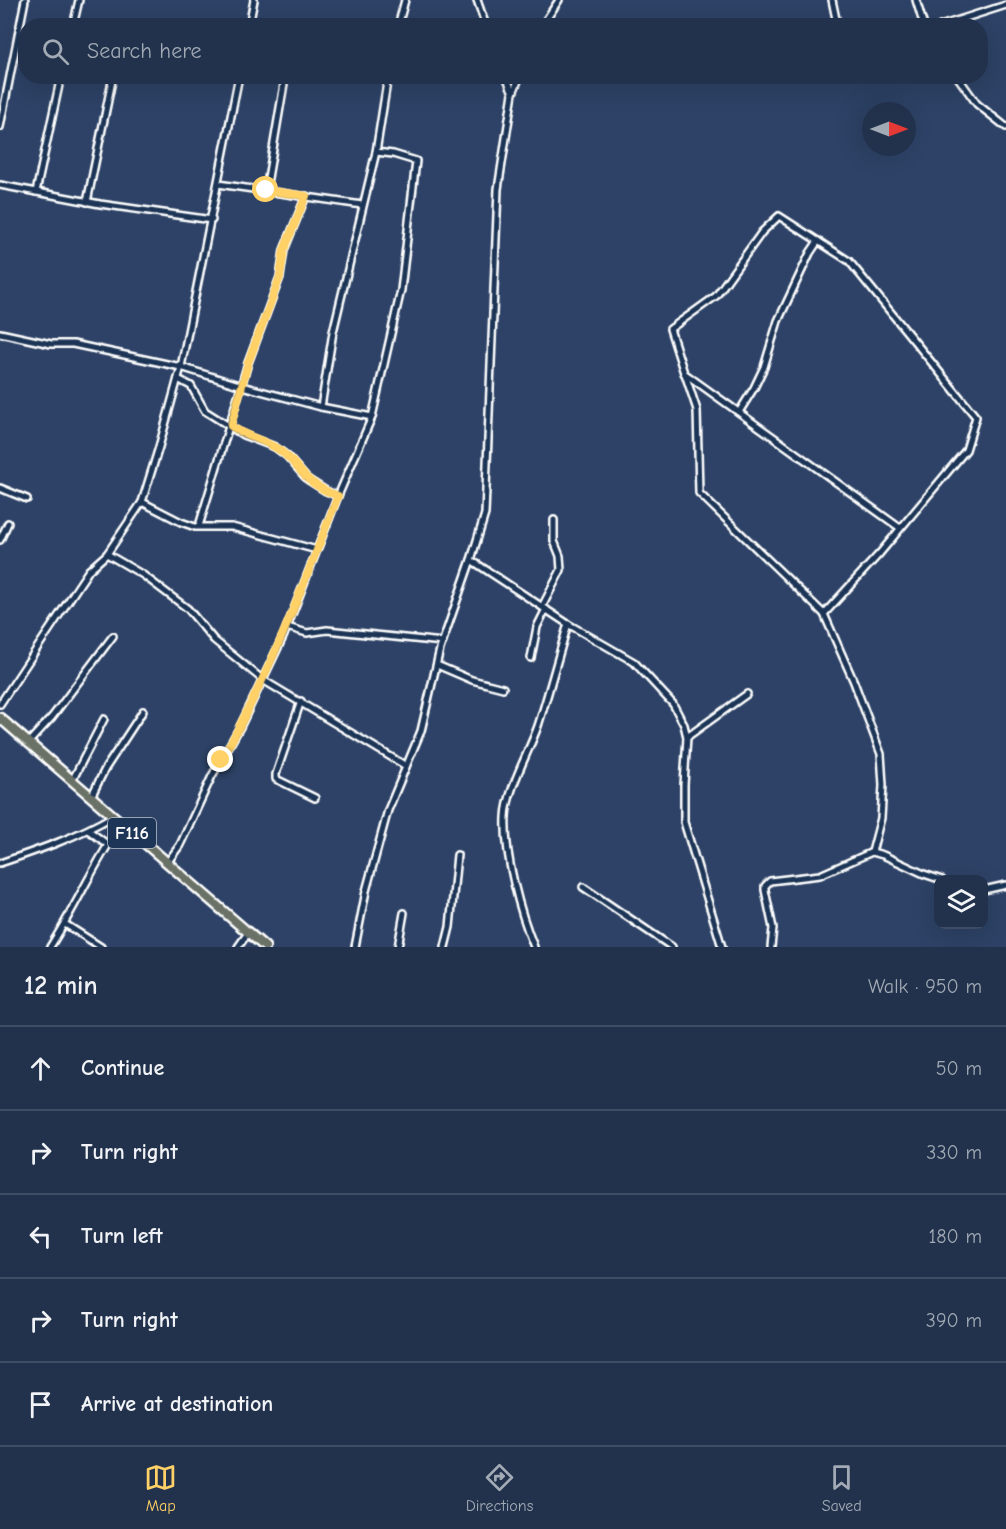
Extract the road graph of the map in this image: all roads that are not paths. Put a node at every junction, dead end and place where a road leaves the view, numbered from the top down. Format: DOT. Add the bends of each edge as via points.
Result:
graph roads {
  1 [pos="25,0"];
  2 [pos="79,0"];
  3 [pos="254,0"];
  4 [pos="405,0"];
  5 [pos="477,0"];
  6 [pos="559,0"];
  7 [pos="832,0"];
  8 [pos="916,0"];
  9 [pos="1006,5"];
  10 [pos="21,18"];
  11 [pos="75,18"];
  12 [pos="251,18"];
  13 [pos="400,18"];
  14 [pos="483,18"];
  15 [pos="547,18"];
  16 [pos="836,18"];
  17 [pos="922,18"];
  18 [pos="965,18"];
  19 [pos="18,36"];
  20 [pos="59,84"];
  21 [pos="111,84"];
  22 [pos="237,84"];
  23 [pos="284,84"];
  24 [pos="387,84"];
  25 [pos="509,84"];
  26 [pos="517,84"];
  27 [pos="963,84"];
  28 [pos="513,93"];
  29 [pos="0,127"];
  30 [pos="1006,128"];
  31 [pos="376,152"];
  32 [pos="0,184"];
  33 [pos="218,184"];
  34 [pos="266,190"];
  35 [pos="36,192"];
  36 [pos="306,196"];
  37 [pos="87,201"];
  38 [pos="362,205"];
  39 [pos="212,220"];
  40 [pos="818,241"];
  41 [pos="0,333"];
  42 [pos="181,367"];
  43 [pos="684,373"];
  44 [pos="178,379"];
  45 [pos="242,386"];
  46 [pos="321,407"];
  47 [pos="739,412"];
  48 [pos="372,417"];
  49 [pos="231,426"];
  50 [pos="0,488"];
  51 [pos="338,496"];
  52 [pos="27,499"];
  53 [pos="142,502"];
  54 [pos="554,520"];
  55 [pos="8,523"];
  56 [pos="199,526"];
  57 [pos="900,528"];
  58 [pos="0,540"];
  59 [pos="317,550"];
  60 [pos="107,554"];
  61 [pos="471,560"];
  62 [pos="544,608"];
  63 [pos="824,614"];
  64 [pos="568,624"];
  65 [pos="287,627"];
  66 [pos="113,636"];
  67 [pos="443,642"];
  68 [pos="531,658"];
  69 [pos="437,665"];
  70 [pos="263,680"];
  71 [pos="503,688"];
  72 [pos="747,694"];
  73 [pos="301,701"];
  74 [pos="0,704"];
  75 [pos="143,711"];
  76 [pos="0,718"];
  77 [pos="104,719"];
  78 [pos="687,737"];
  79 [pos="28,743"];
  80 [pos="406,766"];
  81 [pos="72,781"];
  82 [pos="91,797"];
  83 [pos="315,798"];
  84 [pos="113,816"];
  85 [pos="122,823"];
  86 [pos="88,830"];
  87 [pos="107,844"];
  88 [pos="872,852"];
  89 [pos="457,855"];
  90 [pos="0,863"];
  91 [pos="167,863"];
  92 [pos="934,877"];
  93 [pos="1006,885"];
  94 [pos="583,887"];
  95 [pos="988,889"];
  96 [pos="404,913"];
  97 [pos="66,924"];
  98 [pos="248,933"];
  99 [pos="50,947"];
  100 [pos="101,947"];
  101 [pos="238,947"];
  102 [pos="265,947"];
  103 [pos="355,947"];
  104 [pos="398,947"];
  105 [pos="445,947"];
  106 [pos="534,947"];
  107 [pos="672,947"];
  108 [pos="722,947"];
  109 [pos="771,947"];
  1 -- 10 [label="street"];
  2 -- 11 [label="street"];
  3 -- 12 [label="street"];
  4 -- 13 [label="street"];
  5 -- 14 [label="street"];
  6 -- 15 [label="street"];
  7 -- 16 [label="street"];
  8 -- 17 [label="street"];
  9 -- 18 [label="street"];
  19 -- 29 [label="street"];
  20 -- 35 [label="street"];
  21 -- 37 [label="street"];
  22 -- 33 [label="street"];
  23 -- 34 [label="street"];
  24 -- 31 [label="street"];
  25 -- 28 [label="street"];
  26 -- 28 [label="street"];
  27 -- 30 [label="street" via="977,104"];
  28 -- 61 [label="street" via="498,189 485,514"];
  31 -- 38 [label="street"];
  31 -- 48 [label="street" via="416,162 401,290"];
  32 -- 35 [label="street"];
  33 -- 34 [label="street"];
  33 -- 39 [label="street"];
  34 -- 36 [label="street"];
  35 -- 37 [label="street"];
  36 -- 38 [label="street"];
  36 -- 45 [label="street" via="284,250 276,288"];
  37 -- 39 [label="street"];
  38 -- 46 [label="street" via="333,332"];
  39 -- 42 [label="street"];
  40 -- 43 [label="street" via="779,216 762,232 716,296 670,329"];
  40 -- 47 [label="street" via="778,321 764,367"];
  40 -- 57 [label="street" via="849,261 976,417 966,450"];
  41 -- 42 [label="street"];
  42 -- 44 [label="street"];
  42 -- 45 [label="street"];
  43 -- 47 [label="street"];
  43 -- 63 [label="street" via="697,410 699,494"];
  44 -- 49 [label="street" via="191,386 205,411"];
  44 -- 53 [label="street"];
  45 -- 46 [label="street"];
  45 -- 49 [label="street"];
  46 -- 48 [label="street"];
  47 -- 57 [label="street"];
  48 -- 51 [label="street"];
  49 -- 51 [label="street" via="275,447 307,479"];
  49 -- 56 [label="street"];
  50 -- 52 [label="street"];
  51 -- 59 [label="street"];
  53 -- 56 [label="street" via="181,522"];
  53 -- 60 [label="street"];
  54 -- 62 [label="street" via="561,570"];
  55 -- 58 [label="street"];
  56 -- 59 [label="street" via="232,527"];
  57 -- 63 [label="street"];
  59 -- 65 [label="street"];
  60 -- 70 [label="street" via="143,574 188,609 214,640"];
  60 -- 74 [label="street" via="90,570"];
  61 -- 62 [label="street"];
  61 -- 67 [label="street"];
  62 -- 64 [label="street"];
  62 -- 68 [label="street"];
  63 -- 88 [label="street" via="881,754 881,818"];
  64 -- 78 [label="street" via="634,662 673,704"];
  64 -- 106 [label="street" via="538,726 506,814 511,867 523,921"];
  65 -- 67 [label="street" via="307,633 327,630"];
  65 -- 70 [label="street"];
  66 -- 79 [label="street"];
  67 -- 69 [label="street"];
  69 -- 71 [label="street"];
  69 -- 80 [label="street" via="421,730"];
  70 -- 73 [label="street"];
  70 -- 91 [label="street" via="180,845"];
  72 -- 78 [label="street"];
  73 -- 80 [label="street"];
  73 -- 83 [label="street" via="276,779"];
  75 -- 82 [label="street"];
  76 -- 79 [label="main road, F116"];
  77 -- 81 [label="street"];
  78 -- 108 [label="street" via="684,822"];
  79 -- 81 [label="main road, F116"];
  80 -- 103 [label="street" via="388,810"];
  81 -- 82 [label="main road, F116"];
  82 -- 84 [label="main road, F116"];
  84 -- 85 [label="main road, F116"];
  84 -- 86 [label="street"];
  85 -- 87 [label="street"];
  85 -- 91 [label="main road, F116"];
  86 -- 87 [label="street"];
  86 -- 90 [label="street"];
  87 -- 97 [label="street"];
  88 -- 92 [label="street"];
  88 -- 109 [label="street" via="820,875 767,883 773,928"];
  89 -- 105 [label="street"];
  91 -- 98 [label="main road, F116"];
  93 -- 95 [label="street"];
  94 -- 107 [label="street"];
  96 -- 104 [label="street"];
  97 -- 99 [label="street"];
  97 -- 100 [label="street"];
  98 -- 101 [label="street"];
  98 -- 102 [label="main road, F116"];
}
